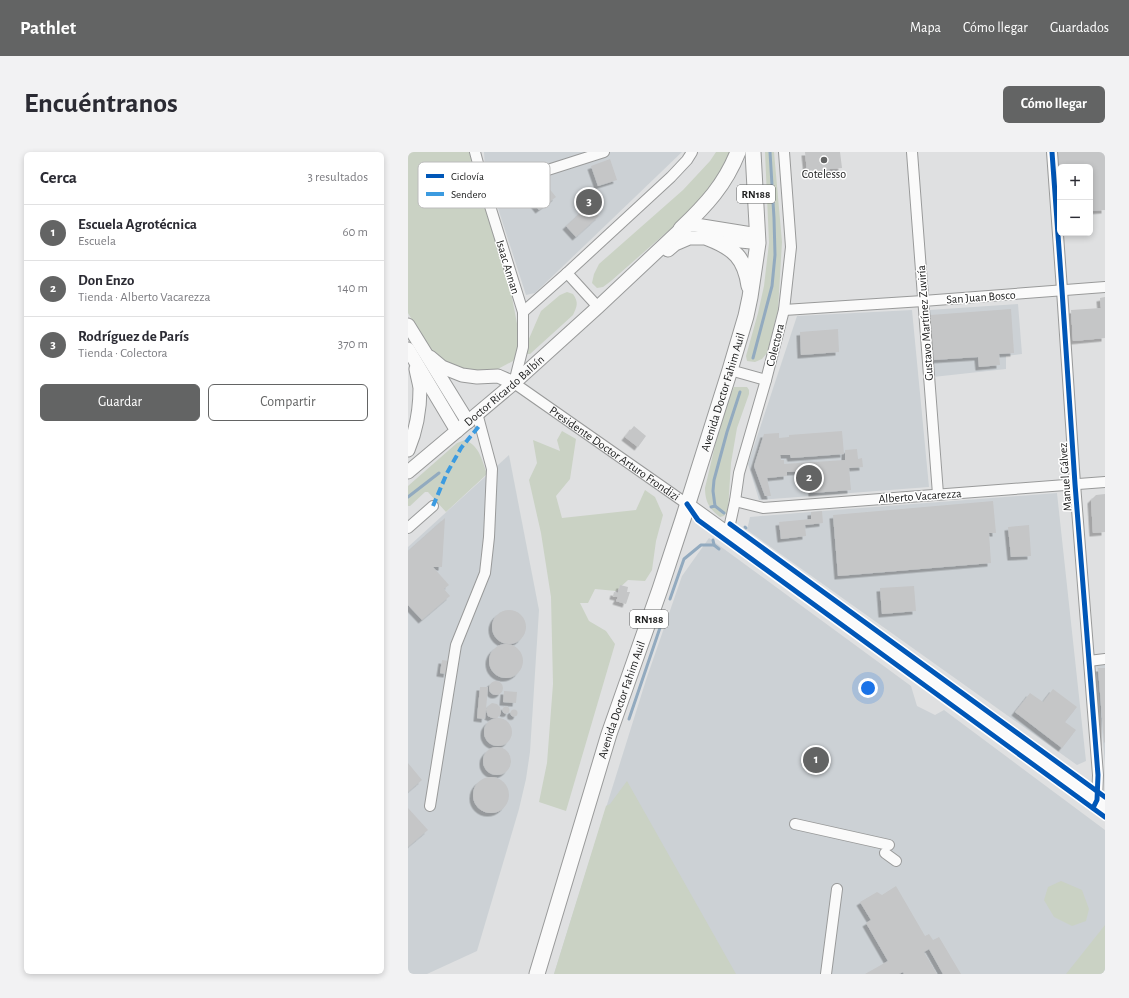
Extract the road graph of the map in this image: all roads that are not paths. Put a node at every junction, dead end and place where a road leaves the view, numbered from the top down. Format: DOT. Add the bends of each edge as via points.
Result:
graph roads {
  1 [pos="475,152"];
  2 [pos="604,152"];
  3 [pos="692,152"];
  4 [pos="738,152"];
  5 [pos="753,152"];
  6 [pos="784,152"];
  7 [pos="912,152"];
  8 [pos="1052,152"];
  9 [pos="477,162"];
  10 [pos="550,169"];
  11 [pos="490,208"];
  12 [pos="681,228"];
  13 [pos="708,238"];
  14 [pos="758,239"];
  15 [pos="567,273"];
  16 [pos="1105,287"];
  17 [pos="1062,290"];
  18 [pos="750,297"];
  19 [pos="923,301"];
  20 [pos="598,307"];
  21 [pos="784,310"];
  22 [pos="523,312"];
  23 [pos="408,326"];
  24 [pos="415,354"];
  25 [pos="730,370"];
  26 [pos="766,380"];
  27 [pos="514,383"];
  28 [pos="472,417"];
  29 [pos="457,431"];
  30 [pos="408,450"];
  31 [pos="408,472"];
  32 [pos="1105,482"];
  33 [pos="1075,484"];
  34 [pos="938,494"];
  35 [pos="735,501"];
  36 [pos="687,504"];
  37 [pos="433,506"];
  38 [pos="409,525"];
  39 [pos="728,532"];
  40 [pos="1105,659"];
  41 [pos="1089,661"];
  42 [pos="1101,803"];
  43 [pos="430,806"];
  44 [pos="795,824"];
  45 [pos="896,861"];
  46 [pos="837,889"];
  47 [pos="538,974"];
  48 [pos="826,974"];
  1 -- 9 [label="street, Isaac Annan"];
  2 -- 10 [label="street"];
  3 -- 15 [label="street" via="671,178"];
  4 -- 12 [label="highway" via="730,171 710,201"];
  5 -- 14 [label="highway, RN188"];
  6 -- 21 [label="street, Colectora" via="791,247"];
  7 -- 19 [label="street, Gustavo Martínez Zuviría"];
  8 -- 17 [label="street, Manuel Gálvez"];
  11 -- 22 [label="street, Isaac Annan"];
  12 -- 14 [label="main road" via="696,225"];
  12 -- 20 [label="main road, Doctor Ricardo Balbín"];
  13 -- 14 [label="main road, Doctor Ricardo Balbín"];
  13 -- 18 [label="highway" via="728,248 742,262"];
  13 -- 20 [label="main road, Doctor Ricardo Balbín" via="689,238 675,244"];
  14 -- 18 [label="highway, Avenida Doctor Fahim Auil / RN188"];
  15 -- 20 [label="street"];
  15 -- 22 [label="street"];
  16 -- 17 [label="street, San Juan Bosco"];
  17 -- 19 [label="street, San Juan Bosco"];
  17 -- 33 [label="street, Manuel Gálvez"];
  18 -- 25 [label="highway, Avenida Doctor Fahim Auil / RN188"];
  19 -- 21 [label="street, San Juan Bosco"];
  19 -- 34 [label="street, Gustavo Martínez Zuviría"];
  20 -- 27 [label="main road, Doctor Ricardo Balbín"];
  21 -- 26 [label="street, Colectora"];
  22 -- 27 [label="street, Isaac Annan" via="524,347"];
  23 -- 24 [label="main road"];
  24 -- 27 [label="main road" via="462,375 498,376"];
  24 -- 28 [label="main road"];
  24 -- 29 [label="main road"];
  24 -- 30 [label="main road" via="420,387 414,436"];
  25 -- 26 [label="street"];
  25 -- 36 [label="highway, Avenida Doctor Fahim Auil / RN188"];
  26 -- 35 [label="street, Colectora" via="739,473"];
  27 -- 28 [label="main road, Doctor Ricardo Balbín"];
  27 -- 36 [label="street, Presidente Doctor Arturo Frondizi"];
  28 -- 29 [label="main road, Doctor Ricardo Balbín"];
  28 -- 43 [label="street" via="492,470 489,537 485,573 456,645"];
  29 -- 31 [label="main road, Doctor Ricardo Balbín"];
  32 -- 33 [label="street, Alberto Vacarezza"];
  33 -- 34 [label="street, Alberto Vacarezza"];
  33 -- 41 [label="street, Manuel Gálvez"];
  34 -- 35 [label="street, Alberto Vacarezza" via="762,508"];
  35 -- 39 [label="street, Colectora"];
  36 -- 39 [label="main road, Presidente Doctor Arturo Frondizi"];
  36 -- 47 [label="highway, Avenida Doctor Fahim Auil / RN188" via="609,734"];
  37 -- 38 [label="street"];
  39 -- 42 [label="main road, Presidente Doctor Arturo Frondizi"];
  40 -- 41 [label="street"];
  41 -- 42 [label="street, Manuel Gálvez"];
  44 -- 45 [label="street" via="887,849"];
  46 -- 48 [label="street"];
}
